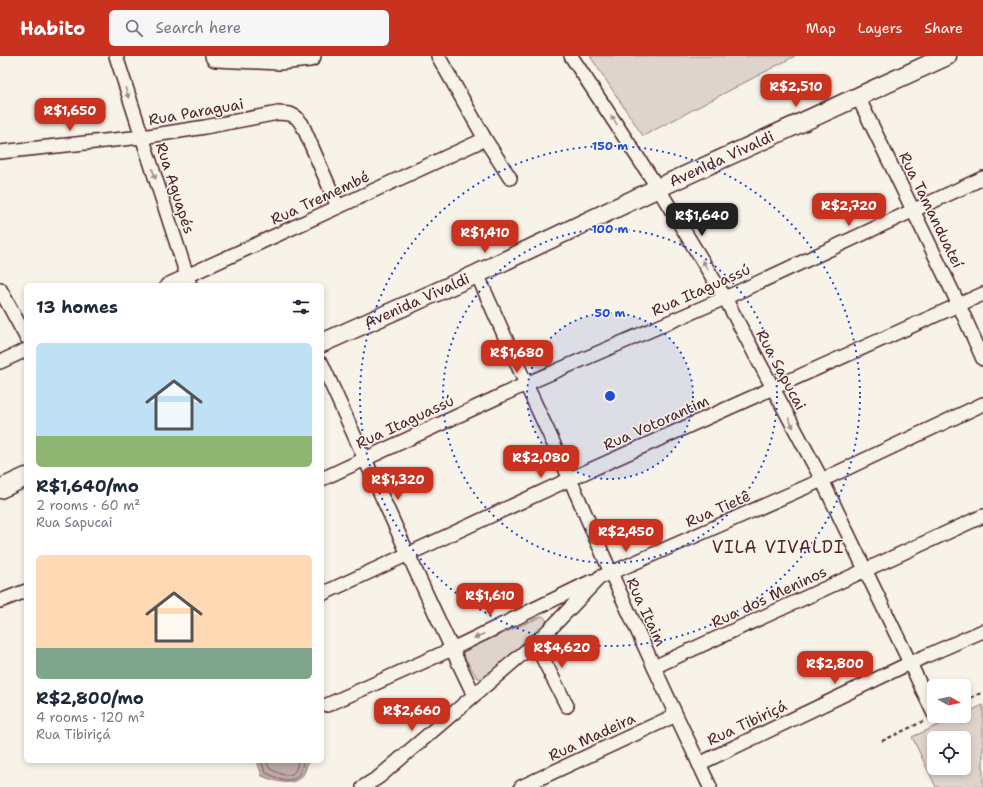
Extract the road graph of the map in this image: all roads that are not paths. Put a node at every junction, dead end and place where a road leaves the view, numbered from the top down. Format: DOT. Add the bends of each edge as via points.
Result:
graph roads {
  1 [pos="116,56"];
  2 [pos="216,56"];
  3 [pos="310,56"];
  4 [pos="438,56"];
  5 [pos="571,56"];
  6 [pos="947,56"];
  7 [pos="256,57"];
  8 [pos="858,97"];
  9 [pos="142,137"];
  10 [pos="485,139"];
  11 [pos="0,152"];
  12 [pos="510,178"];
  13 [pos="983,178"];
  14 [pos="658,188"];
  15 [pos="338,208"];
  16 [pos="914,210"];
  17 [pos="477,274"];
  18 [pos="188,281"];
  19 [pos="178,283"];
  20 [pos="0,289"];
  21 [pos="983,294"];
  22 [pos="725,298"];
  23 [pos="959,305"];
  24 [pos="24,333"];
  25 [pos="324,342"];
  26 [pos="24,351"];
  27 [pos="983,359"];
  28 [pos="0,362"];
  29 [pos="324,368"];
  30 [pos="526,384"];
  31 [pos="773,389"];
  32 [pos="983,404"];
  33 [pos="365,459"];
  34 [pos="24,478"];
  35 [pos="324,478"];
  36 [pos="570,479"];
  37 [pos="822,480"];
  38 [pos="0,489"];
  39 [pos="983,516"];
  40 [pos="408,554"];
  41 [pos="865,571"];
  42 [pos="605,575"];
  43 [pos="24,592"];
  44 [pos="324,593"];
  45 [pos="0,601"];
  46 [pos="540,607"];
  47 [pos="554,626"];
  48 [pos="983,631"];
  49 [pos="535,643"];
  50 [pos="452,649"];
  51 [pos="910,663"];
  52 [pos="654,667"];
  53 [pos="474,695"];
  54 [pos="327,704"];
  55 [pos="567,706"];
  56 [pos="927,707"];
  57 [pos="676,715"];
  58 [pos="699,764"];
  59 [pos="382,782"];
  60 [pos="363,787"];
  61 [pos="521,787"];
  62 [pos="710,787"];
  1 -- 9 [label="street, Rua Aguapés, one-way"];
  2 -- 7 [label="main road"];
  3 -- 7 [label="main road" via="279,59"];
  4 -- 10 [label="street"];
  14 -- 5 [label="street, Rua Sapucai, one-way"];
  6 -- 8 [label="street, Avenida Vivaldi"];
  8 -- 14 [label="street, Avenida Vivaldi"];
  8 -- 16 [label="street, Rua Tamanduateí"];
  9 -- 11 [label="street, Rua Paraguai"];
  9 -- 15 [label="street, Rua Paraguai" via="278,113 290,114 302,124"];
  9 -- 18 [label="street, Rua Aguapés, one-way"];
  10 -- 12 [label="street"];
  10 -- 15 [label="street, Rua Tremembé"];
  13 -- 16 [label="street, Rua Itaguassú"];
  14 -- 17 [label="street, Avenida Vivaldi"];
  22 -- 14 [label="street, Rua Sapucai, one-way"];
  15 -- 18 [label="street, Rua Tremembé"];
  16 -- 22 [label="street, Rua Itaguassú"];
  16 -- 23 [label="street, Rua Tamanduateí"];
  17 -- 25 [label="street, Avenida Vivaldi"];
  17 -- 30 [label="street, Rua Itaim"];
  18 -- 19 [label="street, Rua Tremembé"];
  20 -- 24 [label="street"];
  21 -- 23 [label="street, Rua Votorantim"];
  22 -- 30 [label="street, Rua Itaguassú"];
  22 -- 31 [label="street, Rua Sapucai"];
  23 -- 27 [label="street, Rua Tamanduateí"];
  23 -- 31 [label="street, Rua Votorantim"];
  26 -- 28 [label="street"];
  29 -- 33 [label="street"];
  30 -- 33 [label="street, Rua Itaguassú"];
  30 -- 36 [label="street, Rua Itaim"];
  31 -- 36 [label="street, Rua Votorantim"];
  31 -- 37 [label="street, Rua Sapucai, one-way"];
  32 -- 37 [label="street, Rua Tietê"];
  33 -- 35 [label="street, Rua Itaguassú"];
  33 -- 40 [label="street"];
  34 -- 38 [label="street"];
  36 -- 40 [label="street, Rua Votorantim"];
  36 -- 42 [label="street, Rua Itaim"];
  37 -- 41 [label="street, Rua Sapucai"];
  37 -- 42 [label="street, Rua Tietê"];
  39 -- 41 [label="street, Rua dos Meninos"];
  40 -- 44 [label="street, Rua Votorantim"];
  40 -- 50 [label="street"];
  41 -- 51 [label="street, Rua Sapucai"];
  41 -- 52 [label="street, Rua dos Meninos"];
  42 -- 46 [label="street"];
  42 -- 47 [label="street, Rua Tietê"];
  42 -- 52 [label="street, Rua Itaim"];
  43 -- 45 [label="street"];
  46 -- 47 [label="street" via="552,616"];
  46 -- 50 [label="street, one-way"];
  47 -- 49 [label="street, Rua Tietê"];
  48 -- 51 [label="street, Rua Tibiriçá"];
  49 -- 53 [label="street, Rua Tietê"];
  49 -- 55 [label="street"];
  50 -- 53 [label="street"];
  50 -- 54 [label="street"];
  51 -- 56 [label="street, Rua Sapucai"];
  51 -- 58 [label="street, Rua Tibiriçá"];
  52 -- 57 [label="street, Rua Itaim"];
  53 -- 59 [label="street, Rua Tietê"];
  57 -- 58 [label="street, Rua Itaim"];
  57 -- 61 [label="street, Rua Madeira"];
  58 -- 62 [label="street, Rua Itaim"];
  59 -- 60 [label="street, Rua Tietê"];
}
